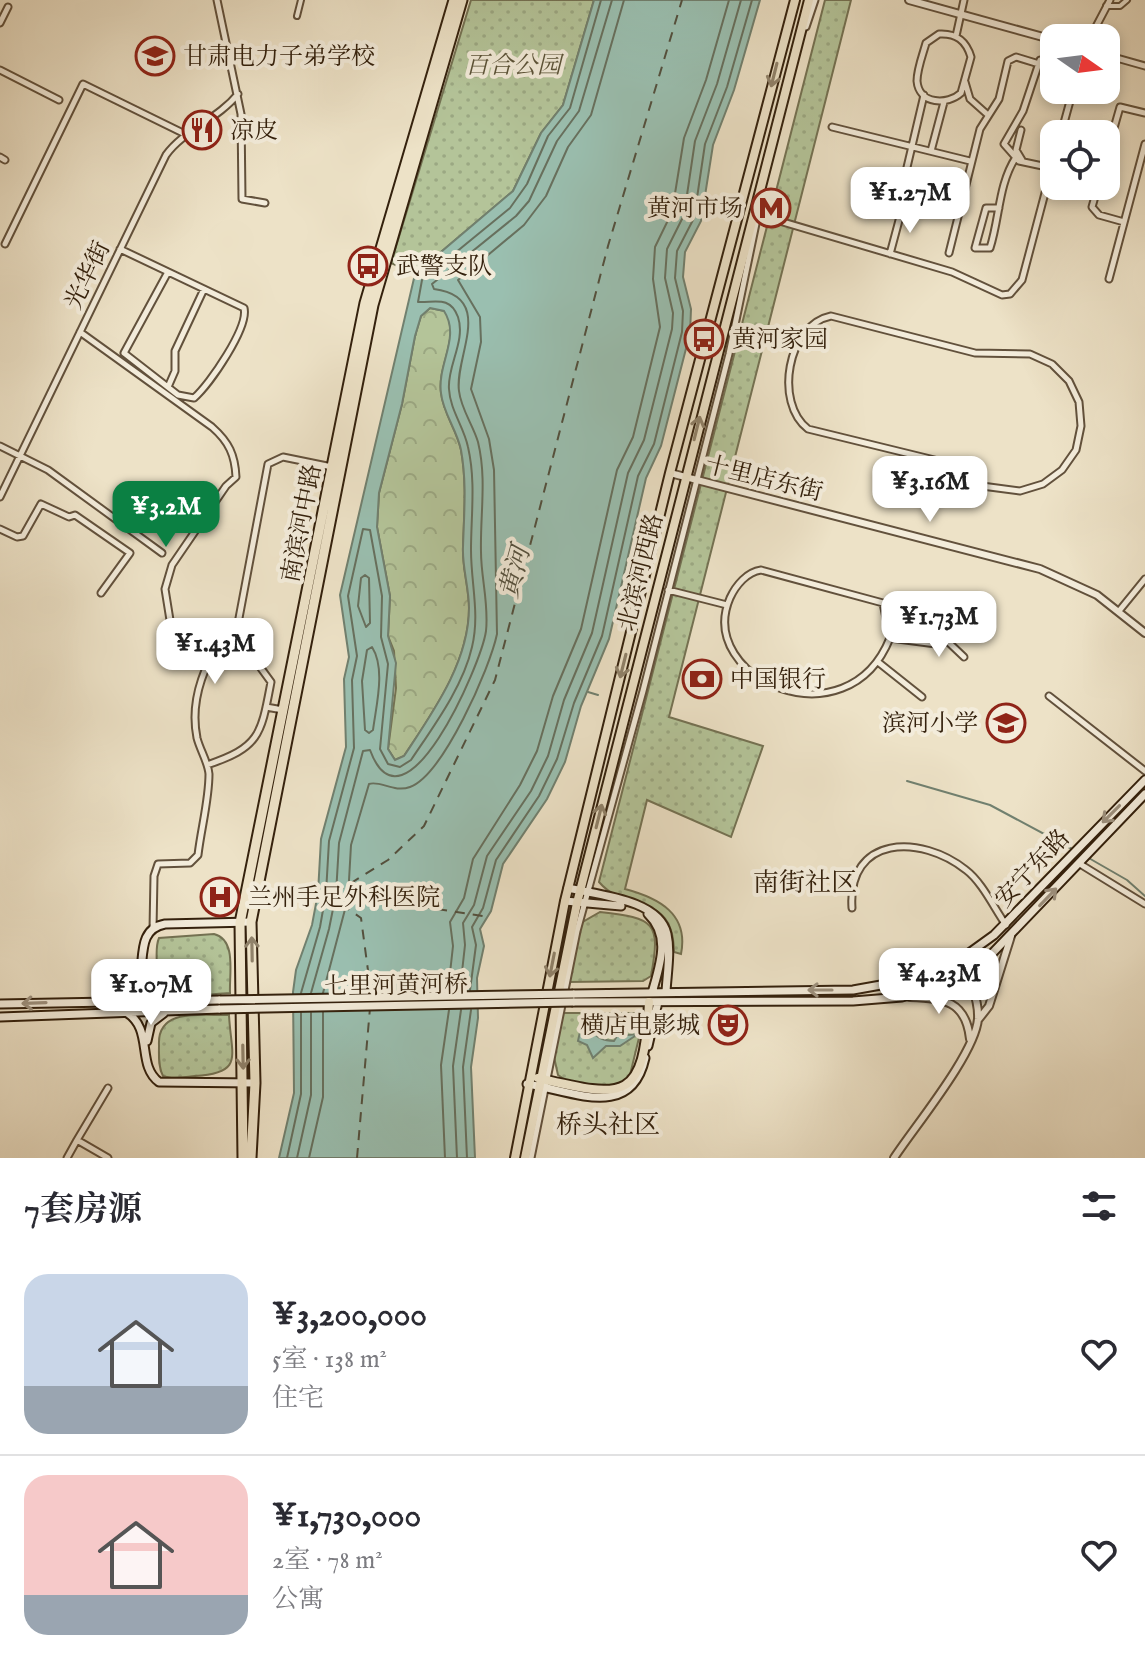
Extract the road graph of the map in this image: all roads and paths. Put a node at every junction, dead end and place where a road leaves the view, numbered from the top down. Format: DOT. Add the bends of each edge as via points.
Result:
graph roads {
  1 [pos="217,0"];
  2 [pos="301,0"];
  3 [pos="454,0"];
  4 [pos="462,0"];
  5 [pos="795,0"];
  6 [pos="809,0"];
  7 [pos="815,0"];
  8 [pos="909,0"];
  9 [pos="964,0"];
  10 [pos="1127,0"];
  11 [pos="1108,3"];
  12 [pos="8,7"];
  13 [pos="960,13"];
  14 [pos="297,16"];
  15 [pos="0,23"];
  16 [pos="1097,24"];
  17 [pos="956,36"];
  18 [pos="1040,36"];
  19 [pos="1120,59"];
  20 [pos="1145,66"];
  21 [pos="0,70"];
  22 [pos="965,81"];
  23 [pos="238,94"];
  24 [pos="924,95"];
  25 [pos="59,100"];
  26 [pos="944,102"];
  27 [pos="1145,113"];
  28 [pos="988,116"];
  29 [pos="1116,120"];
  30 [pos="832,127"];
  31 [pos="1021,130"];
  32 [pos="187,135"];
  33 [pos="1145,144"];
  34 [pos="912,147"];
  35 [pos="931,151"];
  36 [pos="1019,159"];
  37 [pos="970,161"];
  38 [pos="1143,164"];
  39 [pos="1040,165"];
  40 [pos="900,197"];
  41 [pos="1043,200"];
  42 [pos="1094,200"];
  43 [pos="265,203"];
  44 [pos="999,208"];
  45 [pos="902,209"];
  46 [pos="755,214"];
  47 [pos="1124,222"];
  48 [pos="5,244"];
  49 [pos="120,249"];
  50 [pos="949,253"];
  51 [pos="890,254"];
  52 [pos="168,272"];
  53 [pos="1109,279"];
  54 [pos="204,289"];
  55 [pos="844,319"];
  56 [pos="80,332"];
  57 [pos="168,387"];
  58 [pos="0,446"];
  59 [pos="20,456"];
  60 [pos="332,467"];
  61 [pos="670,473"];
  62 [pos="685,476"];
  63 [pos="695,479"];
  64 [pos="0,497"];
  65 [pos="0,529"];
  66 [pos="162,553"];
  67 [pos="1145,579"];
  68 [pos="1142,588"];
  69 [pos="668,590"];
  70 [pos="101,593"];
  71 [pos="966,604"];
  72 [pos="727,605"];
  73 [pos="1119,611"];
  74 [pos="1145,633"];
  75 [pos="236,634"];
  76 [pos="890,638"];
  77 [pos="944,638"];
  78 [pos="174,645"];
  79 [pos="964,657"];
  80 [pos="878,662"];
  81 [pos="1049,696"];
  82 [pos="922,697"];
  83 [pos="266,707"];
  84 [pos="283,710"];
  85 [pos="207,765"];
  86 [pos="1145,771"];
  87 [pos="1145,780"];
  88 [pos="1145,794"];
  89 [pos="1084,859"];
  90 [pos="568,888"];
  91 [pos="582,898"];
  92 [pos="565,901"];
  93 [pos="1145,904"];
  94 [pos="852,908"];
  95 [pos="251,922"];
  96 [pos="240,923"];
  97 [pos="1006,925"];
  98 [pos="153,929"];
  99 [pos="1011,936"];
  100 [pos="958,961"];
  101 [pos="142,966"];
  102 [pos="967,973"];
  103 [pos="666,992"];
  104 [pos="902,997"];
  105 [pos="653,999"];
  106 [pos="171,1000"];
  107 [pos="125,1001"];
  108 [pos="0,1004"];
  109 [pos="220,1004"];
  110 [pos="176,1011"];
  111 [pos="125,1012"];
  112 [pos="0,1017"];
  113 [pos="978,1020"];
  114 [pos="146,1043"];
  115 [pos="971,1043"];
  116 [pos="528,1080"];
  117 [pos="243,1082"];
  118 [pos="255,1083"];
  119 [pos="542,1083"];
  120 [pos="108,1088"];
  121 [pos="77,1140"];
  122 [pos="67,1158"];
  123 [pos="108,1158"];
  124 [pos="243,1158"];
  125 [pos="251,1158"];
  126 [pos="515,1158"];
  127 [pos="525,1158"];
  128 [pos="531,1158"];
  129 [pos="894,1158"];
  1 -- 23 [label="street"];
  2 -- 14 [label="street"];
  3 -- 60 [label="highway, 南滨河中路" via="365,303"];
  4 -- 95 [label="highway, 南滨河中路" via="373,305"];
  5 -- 61 [label="main road, 北滨河西路, one-way"];
  6 -- 46 [label="main road, 北滨河西路"];
  7 -- 46 [label="street"];
  8 -- 13 [label="street"];
  9 -- 13 [label="street"];
  10 -- 11 [label="street" via="1120,6"];
  11 -- 16 [label="street"];
  12 -- 15 [label="street"];
  13 -- 17 [label="street"];
  13 -- 18 [label="street"];
  17 -- 22 [label="street" via="971,57"];
  17 -- 24 [label="street" via="939,34 926,43 917,80"];
  19 -- 20 [label="street"];
  21 -- 25 [label="street"];
  22 -- 26 [label="street" via="961,93"];
  22 -- 28 [label="street" via="970,99"];
  23 -- 32 [label="street, 光华街"];
  23 -- 43 [label="street" via="242,199"];
  24 -- 26 [label="street"];
  24 -- 34 [label="street"];
  26 -- 35 [label="street"];
  27 -- 29 [label="street" via="1120,107"];
  28 -- 36 [label="street" via="999,99 1008,61 1016,57 1039,62 1023,111 1004,139"];
  28 -- 37 [label="street"];
  30 -- 34 [label="street"];
  31 -- 36 [label="street"];
  32 -- 48 [label="street" via="83,84"];
  32 -- 49 [label="street, 光华街" via="166,155"];
  33 -- 38 [label="street"];
  34 -- 35 [label="street"];
  34 -- 40 [label="street"];
  35 -- 37 [label="street"];
  36 -- 39 [label="street"];
  36 -- 44 [label="street" via="1007,171"];
  37 -- 50 [label="street"];
  38 -- 47 [label="street"];
  40 -- 45 [label="street"];
  40 -- 45 [label="street" via="910,202"];
  41 -- 51 [label="street" via="1015,292 1002,295 952,272"];
  42 -- 47 [label="street" via="1092,207 1099,215"];
  44 -- 44 [label="street" via="990,248 975,248 986,208"];
  45 -- 51 [label="street"];
  46 -- 51 [label="street"];
  62 -- 46 [label="main road, 北滨河西路, one-way"];
  46 -- 63 [label="street" via="729,354"];
  47 -- 53 [label="street"];
  49 -- 52 [label="street"];
  49 -- 56 [label="street, 光华街"];
  52 -- 54 [label="street"];
  52 -- 57 [label="street" via="124,353"];
  54 -- 57 [label="street" via="175,351"];
  54 -- 57 [label="street" via="244,308 241,328 194,398"];
  55 -- 55 [label="street" via="820,320 799,343 790,367 795,415 808,429 959,466 969,478 996,490 1020,491 1043,484 1076,450 1079,402 1069,381 1052,364 1030,354 975,353"];
  56 -- 59 [label="street, 光华街"];
  56 -- 78 [label="street" via="212,427 235,457 236,477 172,565 165,589"];
  58 -- 59 [label="street"];
  59 -- 64 [label="street, 光华街"];
  59 -- 66 [label="street" via="48,470"];
  60 -- 75 [label="street" via="283,457 268,464"];
  60 -- 84 [label="highway, 南滨河中路"];
  61 -- 62 [label="street, 十里店东街"];
  61 -- 90 [label="main road, 北滨河西路, one-way"];
  62 -- 63 [label="street, 十里店东街"];
  91 -- 62 [label="main road, 北滨河西路, one-way"];
  63 -- 69 [label="street"];
  63 -- 73 [label="street, 十里店东街" via="1018,562 1077,584"];
  65 -- 70 [label="street" via="23,536 41,504 75,515 130,553"];
  67 -- 68 [label="street"];
  68 -- 73 [label="street"];
  69 -- 72 [label="street"];
  69 -- 91 [label="street"];
  71 -- 77 [label="street" via="955,609"];
  72 -- 76 [label="street" via="749,574 768,571 877,600 887,609"];
  72 -- 80 [label="street" via="730,648 742,663 789,692 810,695 854,685"];
  73 -- 74 [label="street, 十里店东街"];
  75 -- 83 [label="street" via="271,682"];
  75 -- 85 [label="street" via="207,664 199,687 197,736"];
  76 -- 77 [label="street" via="926,646"];
  76 -- 80 [label="street"];
  77 -- 79 [label="street"];
  80 -- 82 [label="street"];
  81 -- 86 [label="street"];
  83 -- 84 [label="street"];
  83 -- 85 [label="street" via="252,745"];
  84 -- 96 [label="highway, 南滨河中路"];
  85 -- 98 [label="street" via="198,855 190,863 158,864"];
  87 -- 97 [label="main road, 安宁东路, one-way"];
  88 -- 89 [label="main road, 安宁东路"];
  89 -- 93 [label="street"];
  99 -- 89 [label="main road, 安宁东路, one-way"];
  90 -- 91 [label="main road"];
  90 -- 92 [label="main road, 北滨河西路"];
  91 -- 92 [label="main road"];
  91 -- 103 [label="main road" via="645,908 659,917 669,949"];
  91 -- 105 [label="main road" via="646,912 659,924 663,942"];
  91 -- 119 [label="main road, 北滨河西路"];
  92 -- 116 [label="main road, 北滨河西路, one-way"];
  94 -- 97 [label="street" via="859,870 876,852 897,845 930,851 968,871"];
  95 -- 96 [label="main road"];
  118 -- 95 [label="highway, 南滨河中路, one-way"];
  96 -- 98 [label="main road" via="165,924"];
  96 -- 117 [label="highway, 南滨河中路, one-way"];
  97 -- 100 [label="main road, 安宁东路"];
  98 -- 101 [label="main road" via="145,938"];
  99 -- 102 [label="main road, 安宁东路"];
  99 -- 113 [label="street" via="989,1006"];
  100 -- 102 [label="street"];
  100 -- 103 [label="main road, 安宁东路, one-way" via="920,978 853,990"];
  101 -- 106 [label="main road" via="152,992"];
  101 -- 107 [label="main road" via="140,984"];
  102 -- 104 [label="main road, 安宁东路"];
  102 -- 113 [label="street"];
  103 -- 105 [label="main road, 安宁东路"];
  104 -- 105 [label="main road, 安宁东路"];
  104 -- 115 [label="street" via="931,998 963,1013"];
  105 -- 109 [label="main road, 七里河黄河桥, bridge"];
  105 -- 119 [label="main road" via="640,1066 630,1083 616,1091"];
  106 -- 107 [label="main road"];
  106 -- 109 [label="main road"];
  107 -- 108 [label="main road, one-way"];
  109 -- 110 [label="main road"];
  110 -- 111 [label="main road"];
  110 -- 114 [label="main road" via="160,1014 151,1023"];
  111 -- 112 [label="main road"];
  111 -- 114 [label="main road" via="140,1024"];
  113 -- 115 [label="street"];
  114 -- 117 [label="main road" via="148,1070 159,1082"];
  115 -- 129 [label="street"];
  116 -- 119 [label="main road"];
  116 -- 126 [label="main road, 北滨河西路"];
  117 -- 118 [label="main road"];
  117 -- 124 [label="highway, 南滨河中路"];
  118 -- 125 [label="highway, 南滨河中路"];
  119 -- 127 [label="main road, 北滨河西路"];
  119 -- 128 [label="street"];
  120 -- 121 [label="street"];
  121 -- 122 [label="street"];
  121 -- 123 [label="street"];
}
